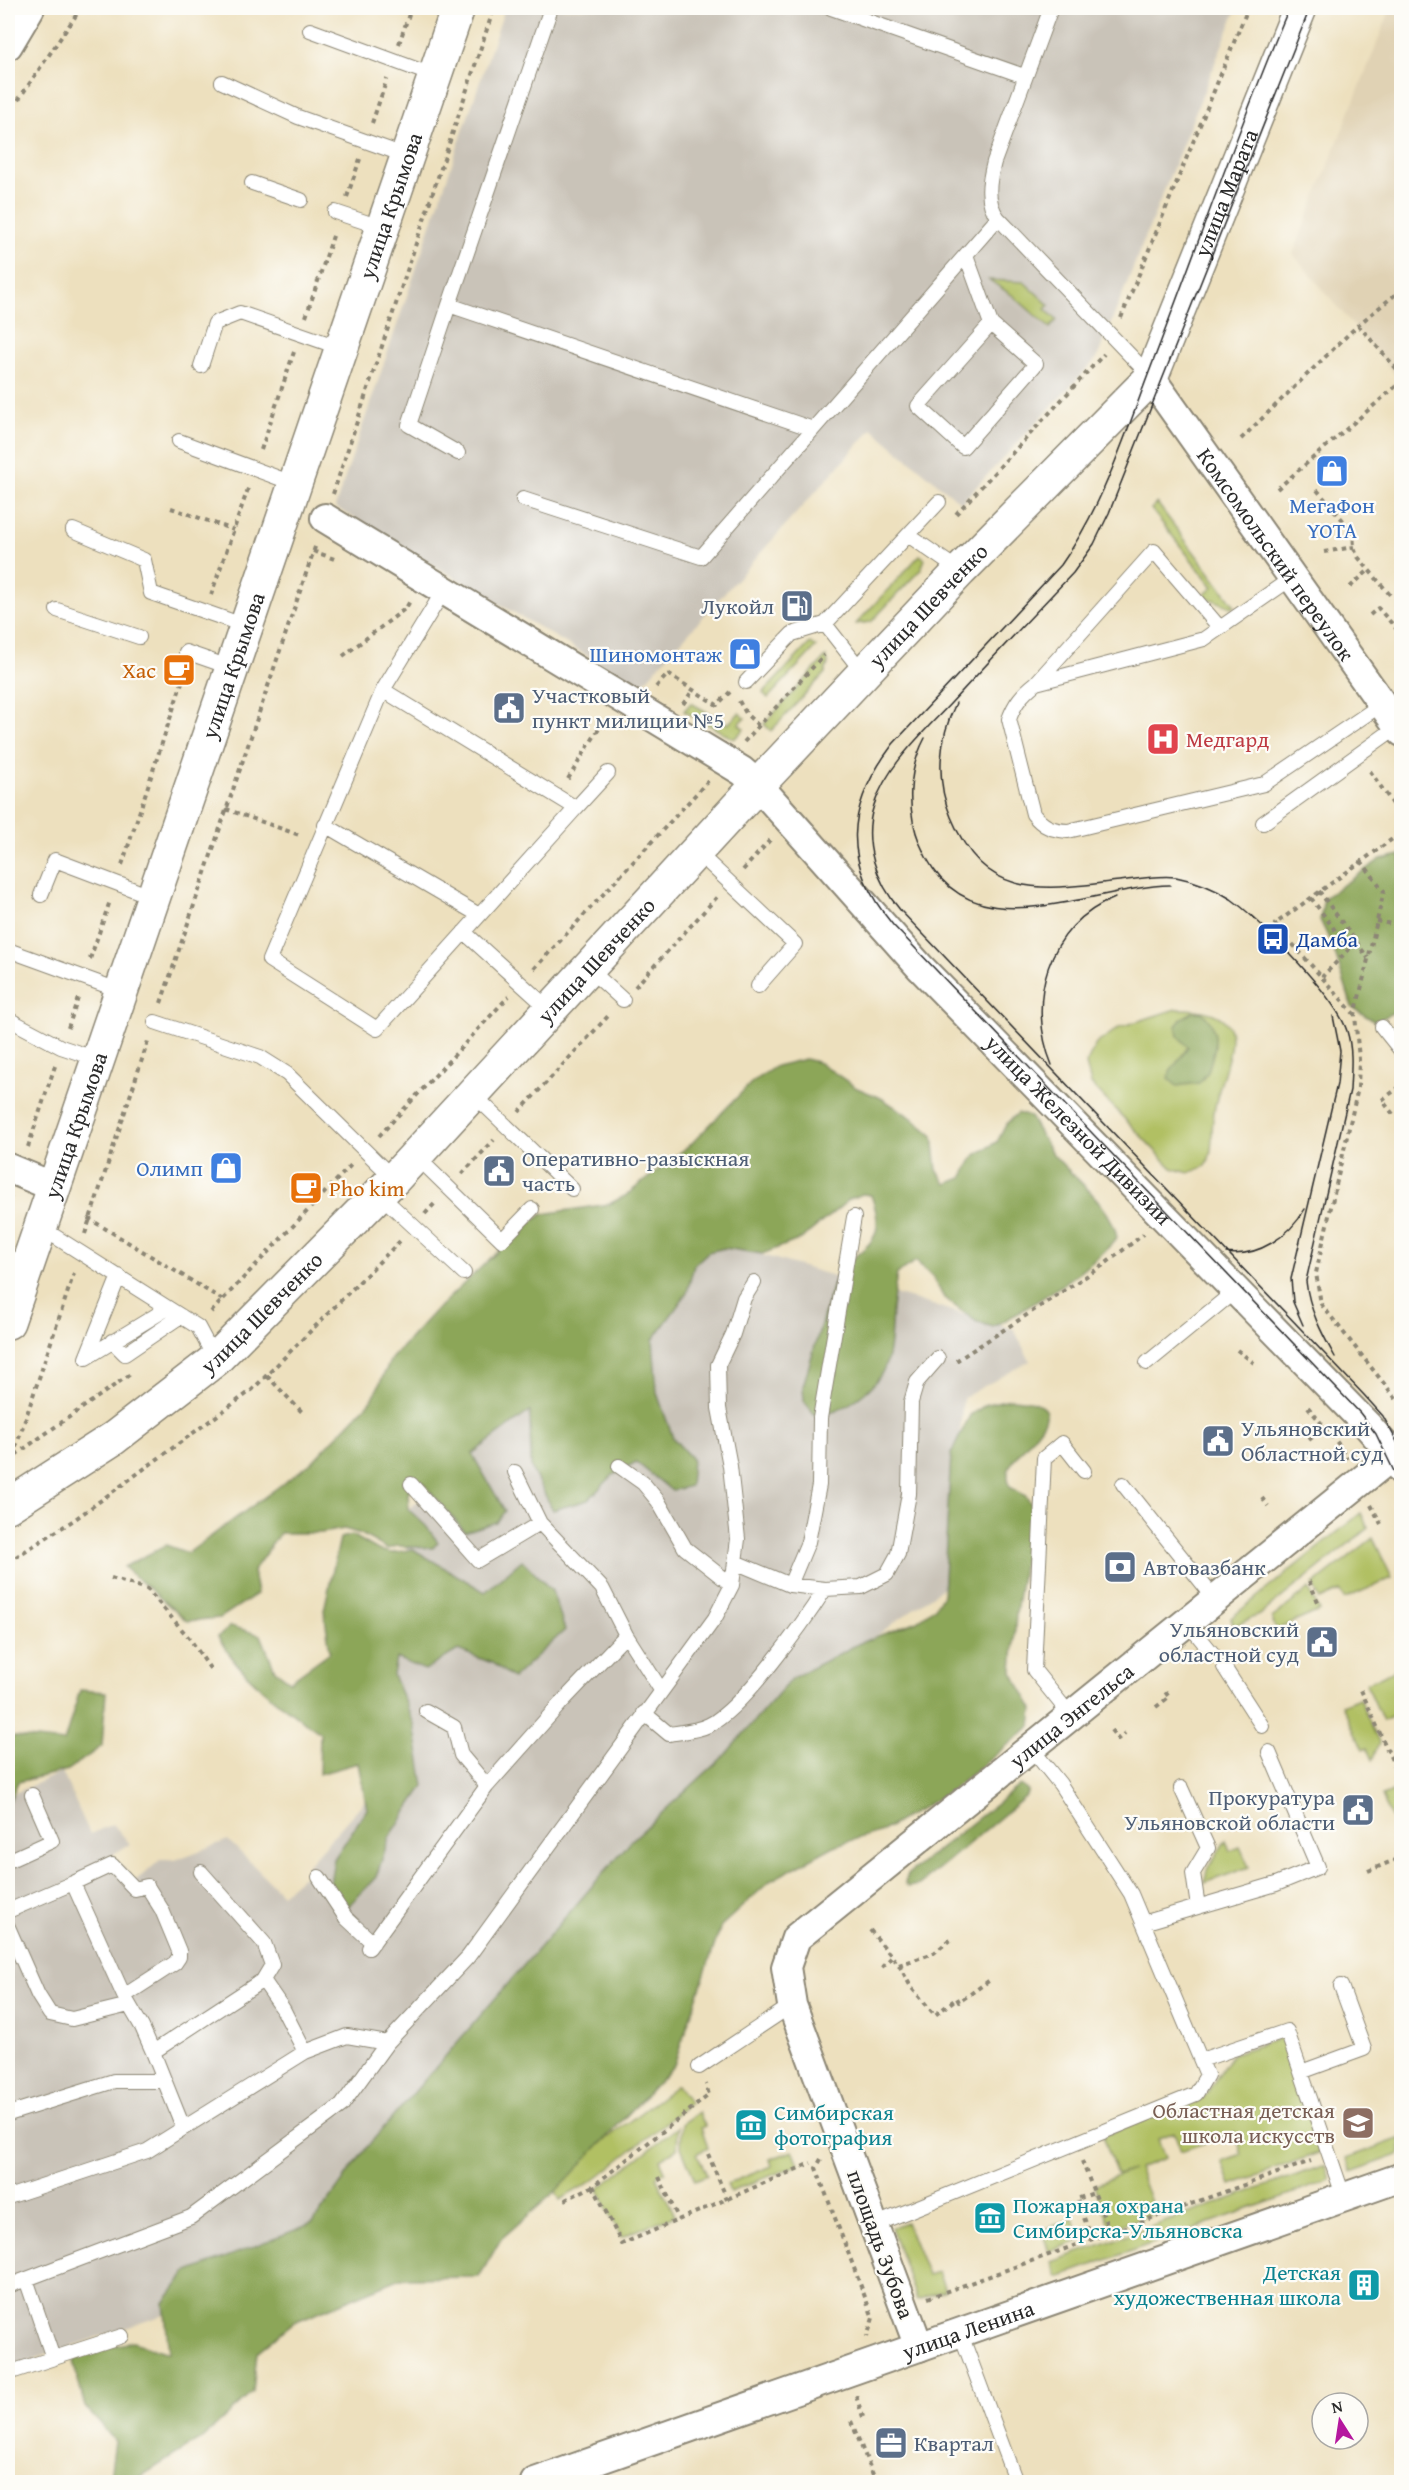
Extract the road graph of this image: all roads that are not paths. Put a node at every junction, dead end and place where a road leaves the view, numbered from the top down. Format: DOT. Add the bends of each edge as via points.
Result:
graph roads {
  1 [pos="30,8"];
  2 [pos="458,8"];
  3 [pos="551,8"];
  4 [pos="831,8"];
  5 [pos="1051,8"];
  6 [pos="1300,8"];
  7 [pos="310,30"];
  8 [pos="8,45"];
  9 [pos="435,76"];
  10 [pos="1024,76"];
  11 [pos="222,82"];
  12 [pos="407,156"];
  13 [pos="252,183"];
  14 [pos="301,200"];
  15 [pos="335,212"];
  16 [pos="998,218"];
  17 [pos="382,228"];
  18 [pos="966,255"];
  19 [pos="449,305"];
  20 [pos="991,324"];
  21 [pos="341,348"];
  22 [pos="201,366"];
  23 [pos="1151,378"];
  24 [pos="813,429"];
  25 [pos="179,441"];
  26 [pos="458,453"];
  27 [pos="295,484"];
  28 [pos="523,499"];
  29 [pos="939,502"];
  30 [pos="325,518"];
  31 [pos="73,530"];
  32 [pos="908,535"];
  33 [pos="960,571"];
  34 [pos="1292,578"];
  35 [pos="444,590"];
  36 [pos="57,610"];
  37 [pos="825,624"];
  38 [pos="246,626"];
  39 [pos="1220,628"];
  40 [pos="139,637"];
  41 [pos="186,652"];
  42 [pos="232,668"];
  43 [pos="864,674"];
  44 [pos="746,682"];
  45 [pos="1036,683"];
  46 [pos="382,690"];
  47 [pos="1394,721"];
  48 [pos="608,773"];
  49 [pos="758,785"];
  50 [pos="576,808"];
  51 [pos="1263,823"];
  52 [pos="325,825"];
  53 [pos="696,851"];
  54 [pos="41,895"];
  55 [pos="153,897"];
  56 [pos="478,915"];
  57 [pos="464,932"];
  58 [pos="8,950"];
  59 [pos="589,969"];
  60 [pos="758,986"];
  61 [pos="121,992"];
  62 [pos="623,1000"];
  63 [pos="551,1011"];
  64 [pos="8,1019"];
  65 [pos="155,1022"];
  66 [pos="1382,1027"];
  67 [pos="1401,1052"];
  68 [pos="98,1059"];
  69 [pos="473,1094"];
  70 [pos="415,1155"];
  71 [pos="8,1168"];
  72 [pos="386,1186"];
  73 [pos="54,1187"];
  74 [pos="572,1188"];
  75 [pos="532,1209"];
  76 [pos="854,1217"];
  77 [pos="40,1227"];
  78 [pos="16,1270"];
  79 [pos="464,1274"];
  80 [pos="119,1276"];
  81 [pos="754,1282"];
  82 [pos="1235,1291"];
  83 [pos="168,1308"];
  84 [pos="181,1316"];
  85 [pos="8,1322"];
  86 [pos="112,1341"];
  87 [pos="938,1358"];
  88 [pos="215,1360"];
  89 [pos="1147,1363"];
  90 [pos="1399,1458"];
  91 [pos="619,1466"];
  92 [pos="1084,1471"];
  93 [pos="515,1472"];
  94 [pos="411,1484"];
  95 [pos="1123,1484"];
  96 [pos="8,1506"];
  97 [pos="540,1523"];
  98 [pos="735,1562"];
  99 [pos="732,1585"];
  100 [pos="790,1585"];
  101 [pos="825,1589"];
  102 [pos="1215,1599"];
  103 [pos="1187,1622"];
  104 [pos="626,1635"];
  105 [pos="1213,1654"];
  106 [pos="1224,1667"];
  107 [pos="661,1689"];
  108 [pos="426,1711"];
  109 [pos="644,1713"];
  110 [pos="1071,1716"];
  111 [pos="1262,1726"];
  112 [pos="1031,1748"];
  113 [pos="1269,1752"];
  114 [pos="487,1786"];
  115 [pos="1181,1788"];
  116 [pos="32,1795"];
  117 [pos="8,1861"];
  118 [pos="201,1872"];
  119 [pos="319,1877"];
  120 [pos="73,1882"];
  121 [pos="1198,1906"];
  122 [pos="8,1911"];
  123 [pos="1143,1923"];
  124 [pos="8,1927"];
  125 [pos="796,1938"];
  126 [pos="263,1980"];
  127 [pos="1341,1986"];
  128 [pos="126,2001"];
  129 [pos="792,2005"];
  130 [pos="387,2043"];
  131 [pos="153,2052"];
  132 [pos="305,2052"];
  133 [pos="1201,2060"];
  134 [pos="699,2067"];
  135 [pos="1301,2072"];
  136 [pos="164,2081"];
  137 [pos="8,2114"];
  138 [pos="183,2127"];
  139 [pos="1401,2177"];
  140 [pos="8,2197"];
  141 [pos="1344,2198"];
  142 [pos="874,2225"];
  143 [pos="26,2279"];
  144 [pos="8,2286"];
  145 [pos="960,2332"];
  146 [pos="122,2336"];
  147 [pos="919,2347"];
  148 [pos="53,2358"];
  149 [pos="8,2373"];
  150 [pos="535,2482"];
  151 [pos="1016,2482"];
  1 -- 8 [label="street"];
  2 -- 9 [label="street, улица Крымова"];
  3 -- 19 [label="lane"];
  4 -- 10 [label="lane"];
  5 -- 10 [label="lane"];
  6 -- 23 [label="street, улица Марата"];
  7 -- 9 [label="lane"];
  9 -- 12 [label="street, улица Крымова"];
  10 -- 16 [label="lane" via="990,177 990,201"];
  11 -- 12 [label="lane" via="298,117"];
  12 -- 17 [label="street, улица Крымова"];
  13 -- 14 [label="lane"];
  15 -- 17 [label="lane"];
  16 -- 18 [label="lane"];
  16 -- 23 [label="lane"];
  17 -- 21 [label="street, улица Крымова"];
  18 -- 20 [label="lane"];
  18 -- 24 [label="lane"];
  19 -- 24 [label="lane"];
  19 -- 26 [label="lane" via="409,425"];
  20 -- 20 [label="lane" via="1036,364 963,447 918,406"];
  21 -- 22 [label="lane" via="240,313 215,322"];
  21 -- 27 [label="street, улица Крымова"];
  23 -- 33 [label="street, улица Шевченко"];
  23 -- 34 [label="street, Комсомольский переулок"];
  24 -- 28 [label="lane" via="701,557"];
  25 -- 27 [label="lane"];
  27 -- 38 [label="street, улица Крымова"];
  29 -- 32 [label="lane"];
  30 -- 35 [label="street, улица Железной Дивизии"];
  31 -- 38 [label="lane" via="144,560 151,593"];
  32 -- 33 [label="lane"];
  32 -- 37 [label="lane"];
  33 -- 43 [label="street, улица Шевченко"];
  34 -- 39 [label="lane"];
  34 -- 47 [label="street, Комсомольский переулок"];
  35 -- 46 [label="lane"];
  35 -- 49 [label="street, улица Железной Дивизии" via="734,766"];
  36 -- 40 [label="lane"];
  37 -- 43 [label="lane"];
  37 -- 44 [label="lane" via="792,634"];
  38 -- 42 [label="street, улица Крымова"];
  39 -- 45 [label="lane" via="1204,639"];
  39 -- 45 [label="lane" via="1154,551"];
  41 -- 42 [label="lane"];
  42 -- 55 [label="street, улица Крымова"];
  43 -- 49 [label="street, улица Шевченко"];
  45 -- 47 [label="lane" via="1014,705 1010,733 1028,803 1041,824 1053,830 1068,831 1264,784"];
  46 -- 50 [label="lane"];
  46 -- 52 [label="lane"];
  47 -- 51 [label="lane" via="1359,754"];
  48 -- 50 [label="lane"];
  49 -- 53 [label="street, улица Шевченко"];
  49 -- 82 [label="street, улица Железной Дивизии" via="920,967"];
  50 -- 56 [label="lane"];
  52 -- 56 [label="lane"];
  52 -- 57 [label="lane" via="270,960 377,1029"];
  53 -- 59 [label="street, улица Шевченко"];
  53 -- 60 [label="lane" via="795,944"];
  54 -- 55 [label="lane" via="55,860"];
  55 -- 61 [label="street, улица Крымова"];
  56 -- 57 [label="lane"];
  57 -- 63 [label="lane"];
  58 -- 61 [label="lane"];
  59 -- 62 [label="lane"];
  59 -- 63 [label="street, улица Шевченко"];
  61 -- 68 [label="street, улица Крымова"];
  63 -- 69 [label="street, улица Шевченко"];
  64 -- 68 [label="lane" via="61,1047"];
  65 -- 72 [label="lane" via="260,1057 287,1074"];
  66 -- 67 [label="lane"];
  68 -- 73 [label="street, улица Крымова"];
  69 -- 70 [label="street, улица Шевченко"];
  69 -- 74 [label="lane"];
  70 -- 72 [label="street, улица Шевченко"];
  70 -- 75 [label="lane" via="502,1240"];
  71 -- 73 [label="street"];
  72 -- 79 [label="lane"];
  72 -- 88 [label="street, улица Шевченко"];
  73 -- 77 [label="street, улица Крымова"];
  76 -- 100 [label="lane" via="820,1418 819,1485 808,1542"];
  77 -- 78 [label="street, улица Крымова"];
  77 -- 80 [label="lane"];
  78 -- 85 [label="street, улица Крымова"];
  80 -- 83 [label="lane"];
  80 -- 86 [label="lane" via="86,1358"];
  81 -- 98 [label="lane" via="718,1365 719,1408 738,1539"];
  82 -- 89 [label="lane"];
  82 -- 90 [label="street, улица Железной Дивизии"];
  83 -- 84 [label="lane"];
  83 -- 86 [label="lane"];
  84 -- 86 [label="lane" via="125,1354"];
  84 -- 88 [label="lane" via="198,1327"];
  87 -- 101 [label="lane" via="917,1382 911,1402 909,1494 898,1554 887,1574 861,1587"];
  88 -- 96 [label="street, улица Шевченко" via="114,1438"];
  90 -- 102 [label="street, улица Энгельса"];
  91 -- 99 [label="lane" via="643,1483 658,1501 685,1548"];
  92 -- 110 [label="lane" via="1062,1443 1044,1458 1034,1670"];
  93 -- 97 [label="lane"];
  94 -- 97 [label="lane" via="478,1560"];
  95 -- 102 [label="lane"];
  97 -- 104 [label="lane" via="602,1587"];
  98 -- 99 [label="lane"];
  98 -- 100 [label="lane"];
  99 -- 107 [label="lane" via="715,1618"];
  100 -- 101 [label="lane"];
  101 -- 109 [label="lane" via="801,1627 735,1704 710,1725 669,1734"];
  102 -- 103 [label="street, улица Энгельса"];
  103 -- 105 [label="lane"];
  103 -- 110 [label="street, улица Энгельса"];
  104 -- 107 [label="lane"];
  104 -- 114 [label="lane"];
  106 -- 111 [label="lane"];
  107 -- 109 [label="lane"];
  108 -- 114 [label="lane" via="454,1727 461,1755"];
  109 -- 130 [label="lane" via="468,1957"];
  110 -- 112 [label="street, улица Энгельса"];
  112 -- 123 [label="lane" via="1073,1804 1131,1894"];
  112 -- 125 [label="street, улица Энгельса"];
  113 -- 121 [label="lane" via="1318,1867 1276,1884"];
  114 -- 119 [label="lane" via="371,1945 346,1918"];
  115 -- 121 [label="lane" via="1208,1848 1193,1873"];
  116 -- 117 [label="lane" via="52,1840"];
  118 -- 126 [label="lane" via="264,1942 272,1965"];
  120 -- 122 [label="lane"];
  120 -- 128 [label="lane"];
  120 -- 128 [label="lane" via="112,1865 135,1889 147,1886 162,1910 179,1957"];
  121 -- 123 [label="lane"];
  123 -- 133 [label="lane"];
  124 -- 128 [label="lane" via="50,2014 72,2019"];
  125 -- 129 [label="street, площадь Зубова" via="786,1967"];
  126 -- 131 [label="lane"];
  126 -- 132 [label="lane"];
  127 -- 135 [label="lane" via="1364,2049"];
  128 -- 131 [label="lane"];
  129 -- 134 [label="lane"];
  129 -- 142 [label="street, площадь Зубова"];
  130 -- 132 [label="lane" via="347,2036"];
  130 -- 143 [label="lane" via="342,2105 190,2217"];
  131 -- 136 [label="lane"];
  132 -- 138 [label="lane"];
  133 -- 135 [label="lane" via="1287,2031"];
  133 -- 142 [label="lane" via="1207,2075 1196,2094"];
  135 -- 141 [label="lane"];
  136 -- 137 [label="lane" via="114,2081"];
  136 -- 138 [label="lane"];
  138 -- 140 [label="lane" via="147,2151"];
  139 -- 141 [label="street, улица Ленина"];
  141 -- 145 [label="street, улица Ленина"];
  142 -- 147 [label="street, площадь Зубова"];
  143 -- 144 [label="lane"];
  143 -- 148 [label="lane"];
  145 -- 147 [label="street, улица Ленина"];
  145 -- 151 [label="lane"];
  146 -- 148 [label="lane"];
  147 -- 150 [label="street, улица Ленина"];
  148 -- 149 [label="lane"];
}
